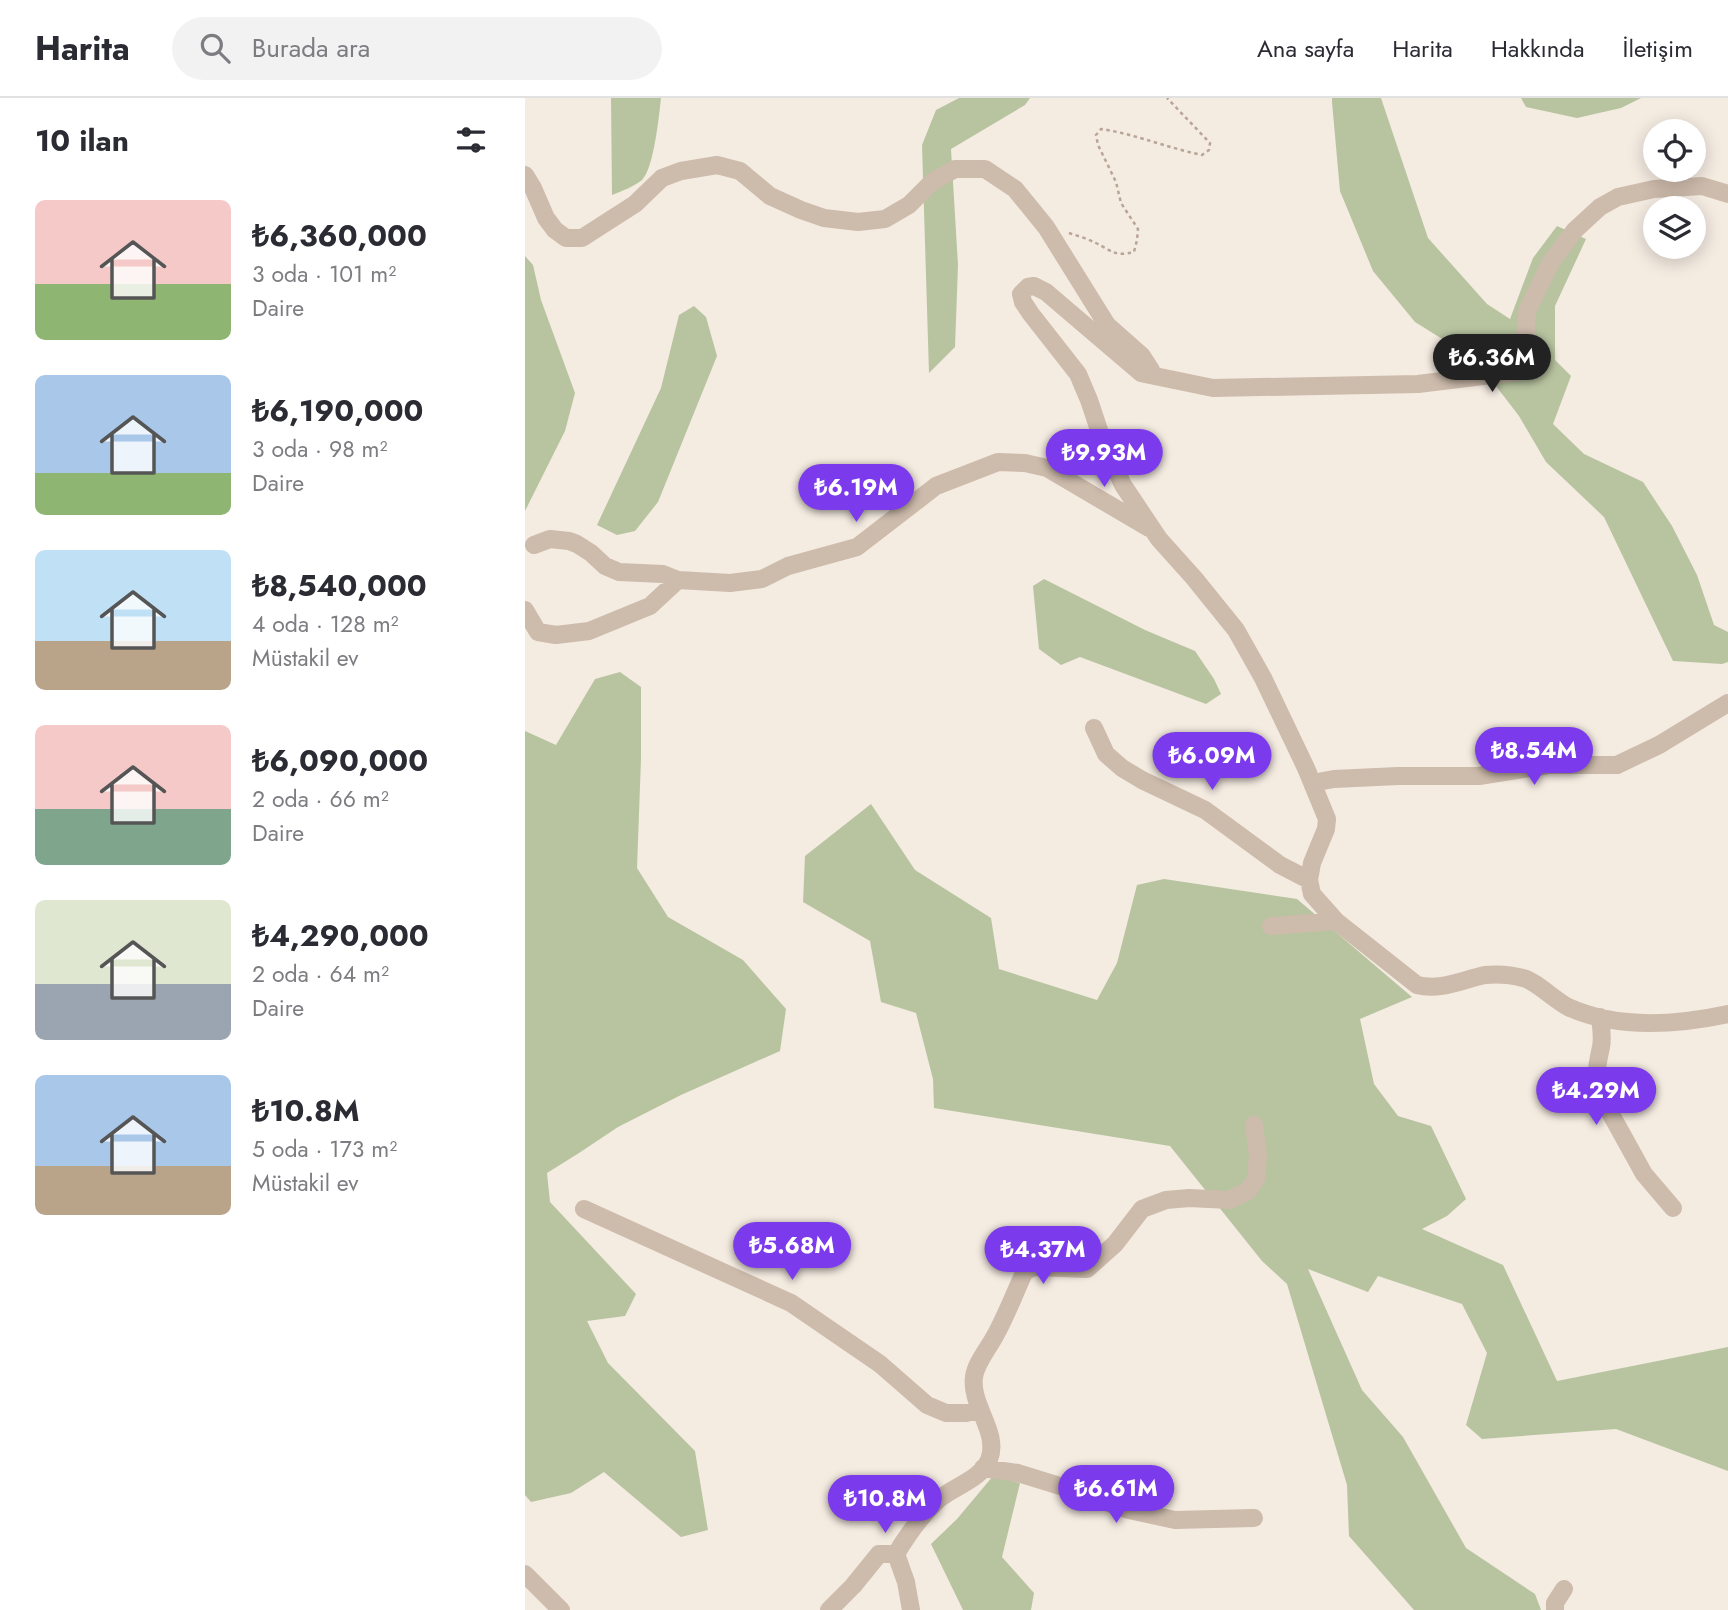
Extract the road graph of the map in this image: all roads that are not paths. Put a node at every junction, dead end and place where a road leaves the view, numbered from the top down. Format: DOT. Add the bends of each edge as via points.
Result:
graph roads {
  1 [pos="525,175"];
  2 [pos="1728,194"];
  3 [pos="1150,375"];
  4 [pos="1152,530"];
  5 [pos="534,545"];
  6 [pos="678,580"];
  7 [pos="525,610"];
  8 [pos="1728,703"];
  9 [pos="1094,729"];
  10 [pos="1312,783"];
  11 [pos="1309,880"];
  12 [pos="1336,921"];
  13 [pos="1271,926"];
  14 [pos="1728,1014"];
  15 [pos="1600,1017"];
  16 [pos="1254,1125"];
  17 [pos="1673,1208"];
  18 [pos="584,1209"];
  19 [pos="980,1410"];
  20 [pos="983,1468"];
  21 [pos="1254,1518"];
  22 [pos="896,1554"];
  23 [pos="525,1574"];
  24 [pos="1564,1589"];
  25 [pos="561,1610"];
  26 [pos="829,1610"];
  27 [pos="911,1610"];
  28 [pos="1555,1610"];
  1 -- 3 [label="street" via="555,230 566,237 582,238 635,204 662,178 681,171 717,166 740,170 770,196 801,210 858,222 885,219 955,169 985,169 1015,189 1046,227 1107,325 1142,356"];
  2 -- 3 [label="street" via="1702,186 1654,189 1600,206 1551,262 1527,311 1524,362 1516,372 1418,384 1213,388"];
  3 -- 4 [label="street" via="1141,373 1046,292 1034,286 1021,294 1078,374 1123,485"];
  4 -- 6 [label="street" via="1047,468 997,461 936,486 857,547 788,566 762,579 730,583"];
  4 -- 10 [label="street" via="1236,630"];
  5 -- 6 [label="street" via="550,539 569,541 619,572 663,574"];
  6 -- 7 [label="street" via="650,606 589,631 538,632"];
  8 -- 10 [label="street" via="1617,765 1549,765 1479,776"];
  9 -- 11 [label="street" via="1106,754 1122,768 1205,810 1280,865"];
  10 -- 11 [label="street" via="1327,819"];
  11 -- 12 [label="street" via="1312,894"];
  12 -- 13 [label="street"];
  12 -- 15 [label="street" via="1417,985 1430,988 1489,975 1527,978 1568,1006"];
  14 -- 15 [label="street" via="1662,1024"];
  15 -- 17 [label="street" via="1597,1088 1644,1174"];
  16 -- 19 [label="street" via="1256,1179 1248,1191 1229,1200 1166,1200 1142,1209 1115,1244 1087,1269 1034,1267 1025,1271 974,1376 974,1397"];
  18 -- 19 [label="street" via="791,1303 880,1364 927,1405 946,1413"];
  19 -- 20 [label="street" via="991,1452"];
  20 -- 21 [label="street" via="1018,1473 1129,1510 1175,1520"];
  20 -- 22 [label="street" via="941,1497 915,1523"];
  22 -- 26 [label="street" via="879,1554"];
  22 -- 27 [label="street"];
  23 -- 25 [label="street"];
  24 -- 28 [label="street"];
}
